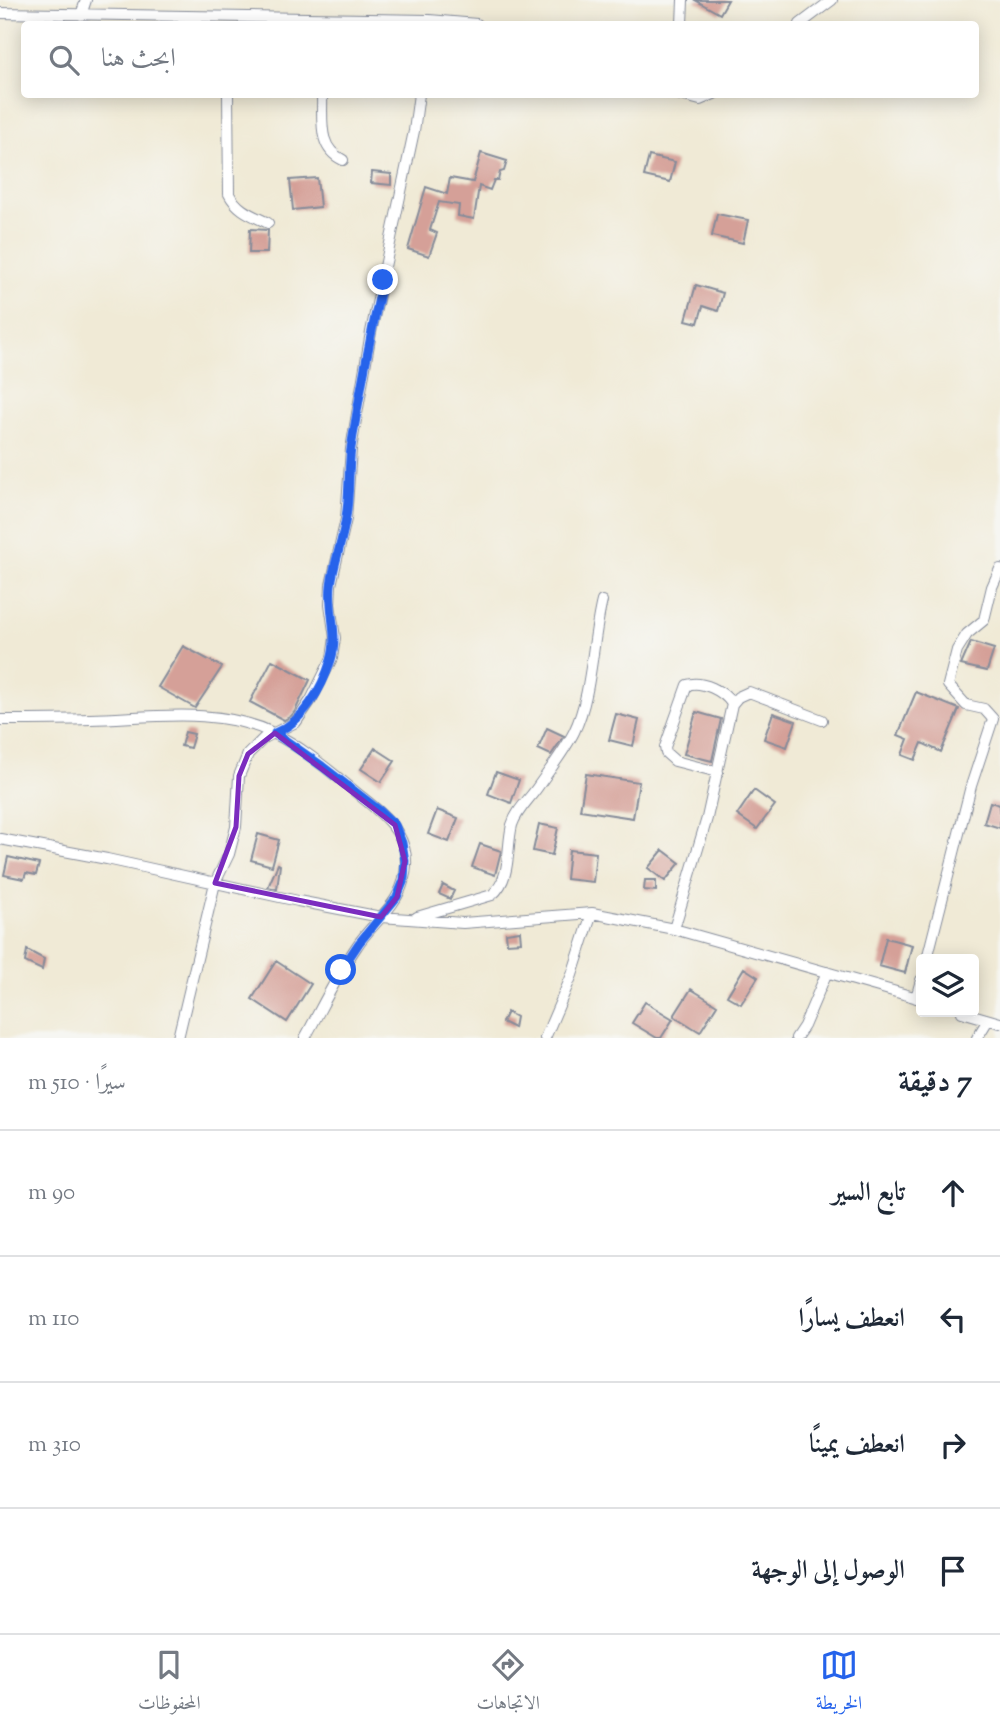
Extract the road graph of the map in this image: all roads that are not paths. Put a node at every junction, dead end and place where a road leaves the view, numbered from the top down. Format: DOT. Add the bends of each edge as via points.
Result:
graph roads {
  1 [pos="86,0"];
  2 [pos="683,0"];
  3 [pos="832,0"];
  4 [pos="0,13"];
  5 [pos="81,15"];
  6 [pos="227,21"];
  7 [pos="682,21"];
  8 [pos="804,21"];
  9 [pos="228,98"];
  10 [pos="322,98"];
  11 [pos="418,98"];
  12 [pos="343,160"];
  13 [pos="268,223"];
  14 [pos="1000,569"];
  15 [pos="602,601"];
  16 [pos="732,704"];
  17 [pos="0,720"];
  18 [pos="822,720"];
  19 [pos="275,733"];
  20 [pos="718,772"];
  21 [pos="0,839"];
  22 [pos="215,883"];
  23 [pos="592,913"];
  24 [pos="381,917"];
  25 [pos="407,920"];
  26 [pos="674,929"];
  27 [pos="928,954"];
  28 [pos="827,972"];
  29 [pos="916,998"];
  30 [pos="978,1017"];
  31 [pos="988,1020"];
  32 [pos="1000,1023"];
  33 [pos="178,1038"];
  34 [pos="305,1038"];
  35 [pos="545,1038"];
  36 [pos="796,1038"];
  37 [pos="977,1038"];
  1 -- 5 [label="street"];
  2 -- 7 [label="street"];
  3 -- 8 [label="street"];
  4 -- 5 [label="street"];
  5 -- 6 [label="street"];
  9 -- 13 [label="street" via="229,194 234,205"];
  10 -- 12 [label="street" via="326,146 331,155"];
  11 -- 19 [label="street" via="351,449 346,519 331,585 332,658 296,722"];
  14 -- 27 [label="street" via="984,620 957,650 948,685 965,705 984,709 993,719"];
  15 -- 25 [label="street" via="576,728 518,812 499,889 475,901"];
  16 -- 18 [label="street" via="749,692"];
  16 -- 20 [label="street"];
  16 -- 20 [label="street" via="721,692 696,683 687,685 665,747 675,761"];
  17 -- 19 [label="street" via="194,716 248,723"];
  19 -- 22 [label="street" via="248,754 239,776 236,827"];
  19 -- 24 [label="street" via="395,825 405,861 404,880"];
  20 -- 26 [label="street"];
  21 -- 22 [label="street"];
  22 -- 24 [label="street"];
  22 -- 33 [label="street"];
  23 -- 25 [label="street" via="463,923"];
  23 -- 26 [label="street"];
  23 -- 35 [label="street"];
  24 -- 25 [label="street"];
  24 -- 34 [label="street" via="341,970"];
  26 -- 28 [label="street"];
  28 -- 29 [label="street"];
  28 -- 36 [label="street"];
  30 -- 31 [label="street"];
  31 -- 32 [label="street"];
  31 -- 37 [label="street"];
}
